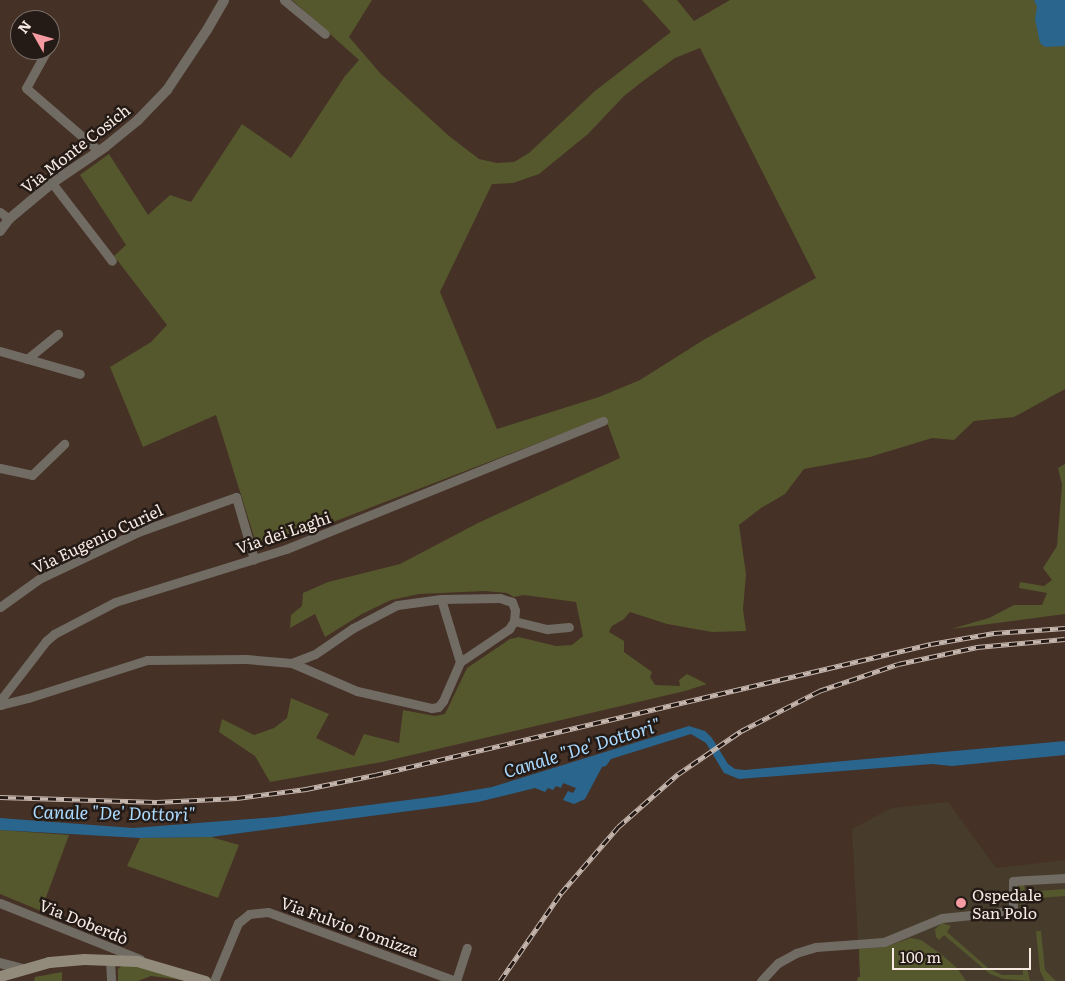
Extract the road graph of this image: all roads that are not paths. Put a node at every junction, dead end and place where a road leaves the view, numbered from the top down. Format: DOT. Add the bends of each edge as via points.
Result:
graph roads {
  1 [pos="224,0"];
  2 [pos="284,0"];
  3 [pos="325,34"];
  4 [pos="41,60"];
  5 [pos="99,152"];
  6 [pos="52,183"];
  7 [pos="0,212"];
  8 [pos="8,219"];
  9 [pos="0,231"];
  10 [pos="112,261"];
  11 [pos="58,334"];
  12 [pos="0,351"];
  13 [pos="27,359"];
  14 [pos="80,374"];
  15 [pos="604,421"];
  16 [pos="64,444"];
  17 [pos="0,468"];
  18 [pos="254,559"];
  19 [pos="442,599"];
  20 [pos="0,607"];
  21 [pos="514,621"];
  22 [pos="569,627"];
  23 [pos="460,662"];
  24 [pos="292,663"];
  25 [pos="0,705"];
  26 [pos="1065,878"];
  27 [pos="0,903"];
  28 [pos="466,948"];
  29 [pos="110,960"];
  30 [pos="0,963"];
  31 [pos="156,966"];
  32 [pos="23,969"];
  33 [pos="0,976"];
  34 [pos="110,981"];
  35 [pos="205,981"];
  36 [pos="214,981"];
  37 [pos="761,981"];
  1 -- 5 [label="street, Via Monte Cosich" via="167,90 138,120"];
  2 -- 3 [label="street"];
  4 -- 5 [label="street" via="26,88"];
  5 -- 6 [label="street, Via Monte Cosich"];
  6 -- 8 [label="street, Via Monte Cosich"];
  6 -- 10 [label="street"];
  7 -- 8 [label="street"];
  8 -- 9 [label="street, Via Monte Cosich"];
  11 -- 13 [label="street"];
  12 -- 13 [label="street"];
  13 -- 14 [label="street"];
  15 -- 18 [label="street, Via dei Laghi" via="304,542"];
  16 -- 17 [label="street" via="32,475"];
  18 -- 20 [label="street, Via Eugenio Curiel" via="236,497 138,532 40,579"];
  18 -- 25 [label="street, Via dei Laghi" via="115,602 54,634 2,698"];
  19 -- 21 [label="street" via="507,599 515,610"];
  19 -- 23 [label="street"];
  19 -- 24 [label="street" via="397,606 377,614 315,654"];
  21 -- 22 [label="street" via="547,629"];
  21 -- 23 [label="street" via="509,629"];
  23 -- 24 [label="street" via="443,701 432,708 357,691"];
  24 -- 25 [label="street" via="246,659 147,660"];
  26 -- 37 [label="street" via="1013,881 1013,907 1010,911 942,918 884,942 816,947 796,953 778,963"];
  27 -- 31 [label="street, Via Doberdò"];
  28 -- 36 [label="street, Via Fulvio Tomizza" via="456,981 268,912 249,914 238,923"];
  29 -- 31 [label="main road" via="137,961"];
  29 -- 32 [label="main road" via="58,961"];
  29 -- 34 [label="street"];
  30 -- 32 [label="street"];
  31 -- 35 [label="main road"];
  32 -- 33 [label="main road"];
}
